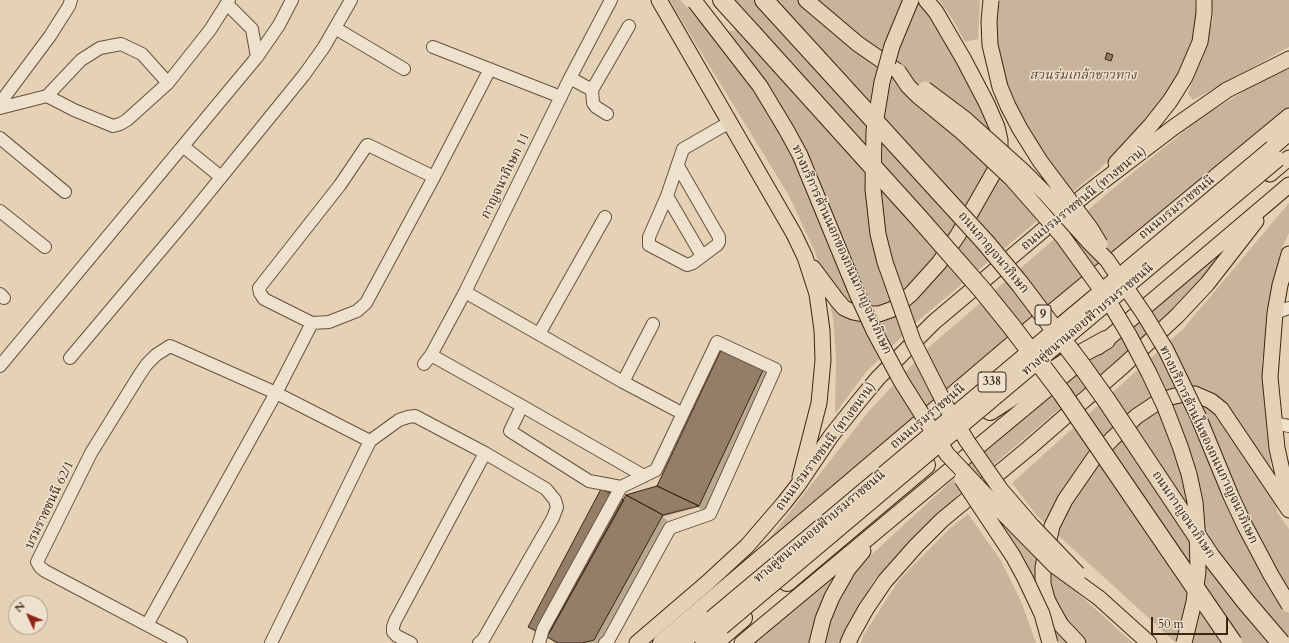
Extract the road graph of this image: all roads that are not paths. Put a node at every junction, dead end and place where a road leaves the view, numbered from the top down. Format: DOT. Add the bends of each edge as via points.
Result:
graph roads {
  1 [pos="71,0"];
  2 [pos="292,0"];
  3 [pos="351,0"];
  4 [pos="611,0"];
  5 [pos="659,0"];
  6 [pos="722,0"];
  7 [pos="806,0"];
  8 [pos="911,0"];
  9 [pos="926,0"];
  10 [pos="991,0"];
  11 [pos="1204,0"];
  12 [pos="694,1"];
  13 [pos="228,2"];
  14 [pos="770,6"];
  15 [pos="628,26"];
  16 [pos="335,28"];
  17 [pos="433,47"];
  18 [pos="257,57"];
  19 [pos="1289,58"];
  20 [pos="404,69"];
  21 [pos="490,70"];
  22 [pos="898,71"];
  23 [pos="570,78"];
  24 [pos="168,83"];
  25 [pos="592,90"];
  26 [pos="47,96"];
  27 [pos="561,96"];
  28 [pos="0,103"];
  29 [pos="0,108"];
  30 [pos="607,114"];
  31 [pos="1289,116"];
  32 [pos="730,122"];
  33 [pos="1289,133"];
  34 [pos="0,138"];
  35 [pos="184,147"];
  36 [pos="1289,150"];
  37 [pos="1289,158"];
  38 [pos="678,166"];
  39 [pos="221,177"];
  40 [pos="434,177"];
  41 [pos="1100,184"];
  42 [pos="1289,185"];
  43 [pos="65,192"];
  44 [pos="667,196"];
  45 [pos="1269,202"];
  46 [pos="0,211"];
  47 [pos="605,217"];
  48 [pos="45,247"];
  49 [pos="702,256"];
  50 [pos="805,257"];
  51 [pos="1288,257"];
  52 [pos="1107,260"];
  53 [pos="465,292"];
  54 [pos="1282,311"];
  55 [pos="1042,320"];
  56 [pos="312,323"];
  57 [pos="653,324"];
  58 [pos="539,334"];
  59 [pos="1106,340"];
  60 [pos="1064,348"];
  61 [pos="70,358"];
  62 [pos="0,366"];
  63 [pos="623,382"];
  64 [pos="276,393"];
  65 [pos="522,406"];
  66 [pos="676,410"];
  67 [pos="990,411"];
  68 [pos="1274,423"];
  69 [pos="1289,426"];
  70 [pos="370,440"];
  71 [pos="485,453"];
  72 [pos="947,454"];
  73 [pos="1286,474"];
  74 [pos="644,476"];
  75 [pos="798,486"];
  76 [pos="620,487"];
  77 [pos="1289,490"];
  78 [pos="1289,510"];
  79 [pos="892,518"];
  80 [pos="1099,598"];
  81 [pos="1289,605"];
  82 [pos="147,625"];
  83 [pos="543,629"];
  84 [pos="181,643"];
  85 [pos="271,643"];
  86 [pos="411,643"];
  87 [pos="479,643"];
  88 [pos="539,643"];
  89 [pos="548,643"];
  90 [pos="605,643"];
  91 [pos="637,643"];
  92 [pos="662,643"];
  93 [pos="682,643"];
  94 [pos="703,643"];
  95 [pos="714,643"];
  96 [pos="742,643"];
  97 [pos="817,643"];
  98 [pos="848,643"];
  99 [pos="1050,643"];
  100 [pos="1078,643"];
  101 [pos="1149,643"];
  102 [pos="1184,643"];
  103 [pos="1233,643"];
  104 [pos="1281,643"];
  1 -- 28 [label="street" via="50,36"];
  2 -- 18 [label="street"];
  3 -- 16 [label="street"];
  4 -- 23 [label="street, กาญจนาภิเษก 11"];
  5 -- 32 [label="main road"];
  6 -- 103 [label="highway, 9, bridge" via="984,291 1062,393"];
  7 -- 22 [label="main road, ทางบริการด้านในของถนนกาญจนาภิเษก" via="858,44"];
  8 -- 80 [label="main road, bridge" via="892,46 880,88 874,130 873,189 878,234 885,262 913,340 932,381 967,441 1001,490"];
  9 -- 50 [label="main road" via="936,12 988,104 1000,140 1000,156 994,172 939,263 911,294 893,309 879,314 863,314 844,308"];
  10 -- 52 [label="main road, bridge" via="990,45 1000,87 1008,106 1040,161 1091,229"];
  11 -- 41 [label="main road" via="1200,42 1185,77 1151,125"];
  12 -- 72 [label="main road, ทางบริการด้านนอกของถนนกาญจนาภิเษก, bridge" via="760,86 783,124 800,156 874,331 901,381"];
  13 -- 18 [label="street" via="252,29"];
  13 -- 24 [label="street" via="210,30"];
  14 -- 104 [label="highway, ถนนกาญจนาภิเษก / 9, bridge" via="986,243 1020,284 1107,401 1215,562"];
  15 -- 25 [label="street"];
  16 -- 20 [label="street"];
  16 -- 39 [label="street" via="304,75"];
  17 -- 21 [label="street"];
  18 -- 35 [label="street"];
  19 -- 41 [label="main road, ถนนบรมราชชนนี (ทางขนาน)" via="1232,87 1206,104"];
  21 -- 27 [label="street"];
  21 -- 40 [label="street"];
  22 -- 52 [label="main road, ทางบริการด้านในของถนนกาญจนาภิเษก, bridge" via="944,103 995,146 1046,194"];
  22 -- 102 [label="main road, bridge" via="918,96 963,133 1011,178 1063,237 1106,295 1149,373 1180,446 1195,502 1198,571"];
  23 -- 25 [label="street"];
  23 -- 27 [label="street, กาญจนาภิเษก 11"];
  24 -- 26 [label="street" via="127,120 113,126"];
  24 -- 26 [label="street" via="142,54 121,44 100,48 81,60"];
  25 -- 30 [label="street" via="594,104"];
  26 -- 29 [label="street"];
  27 -- 53 [label="street, กาญจนาภิเษก 11"];
  31 -- 55 [label="main road, ถนนบรมราชชนนี / 338"];
  32 -- 38 [label="street" via="685,148"];
  32 -- 50 [label="main road"];
  33 -- 93 [label="main road, ทางคู่ขนานลอยฟ้าบรมราชชนนี / 338, bridge"];
  34 -- 43 [label="street"];
  35 -- 39 [label="street"];
  35 -- 62 [label="street"];
  36 -- 94 [label="main road, ทางคู่ขนานลอยฟ้าบรมราชชนนี / 338, bridge"];
  37 -- 60 [label="main road, 338"];
  38 -- 44 [label="street"];
  38 -- 49 [label="street" via="719,237 717,245"];
  39 -- 61 [label="street"];
  40 -- 56 [label="street" via="366,303 356,311 329,322"];
  40 -- 56 [label="street" via="367,145 340,185 259,288 264,299"];
  41 -- 75 [label="main road, ถนนบรมราชชนนี (ทางขนาน)" via="970,291 906,349 878,378 831,436"];
  42 -- 45 [label="main road"];
  44 -- 49 [label="street"];
  44 -- 49 [label="street" via="649,237 649,244 687,265"];
  45 -- 59 [label="main road"];
  45 -- 98 [label="main road" via="1207,284 1177,316 1029,448 942,520 916,546 885,581"];
  46 -- 48 [label="street"];
  47 -- 58 [label="street"];
  50 -- 75 [label="main road" via="817,294 823,360 818,403"];
  51 -- 54 [label="main road" via="1280,285"];
  52 -- 81 [label="main road, ทางบริการด้านในของถนนกาญจนาภิเษก, bridge" via="1144,314 1173,363 1245,526"];
  53 -- 58 [label="street"];
  53 -- 65 [label="street, กาญจนาภิเษก 11" via="428,359"];
  54 -- 68 [label="main road" via="1270,377"];
  55 -- 92 [label="highway, ถนนบรมราชชนนี / 338"];
  56 -- 64 [label="street"];
  57 -- 63 [label="street"];
  58 -- 63 [label="street"];
  59 -- 67 [label="highway"];
  59 -- 79 [label="main road"];
  60 -- 67 [label="highway, 338"];
  63 -- 66 [label="street"];
  64 -- 70 [label="street"];
  64 -- 82 [label="street"];
  64 -- 82 [label="street, บรมราชชนนี 62/1" via="170,346 156,355 140,374 91,452 37,562 44,571"];
  65 -- 74 [label="street"];
  65 -- 76 [label="street" via="510,431 589,481"];
  67 -- 95 [label="highway, 338"];
  68 -- 69 [label="street"];
  68 -- 73 [label="main road" via="1277,448"];
  70 -- 71 [label="street" via="399,420 415,416"];
  70 -- 85 [label="street"];
  71 -- 86 [label="street" via="395,621 393,632"];
  71 -- 87 [label="street" via="546,489 555,500 556,507 553,518"];
  72 -- 80 [label="main road, ทางบริการด้านนอกของถนนกาญจนาภิเษก, bridge" via="1055,566"];
  72 -- 99 [label="main road, bridge" via="1025,578 1042,614"];
  73 -- 77 [label="main road"];
  74 -- 76 [label="street"];
  74 -- 90 [label="street" via="656,470 717,342 775,369 710,514 670,528"];
  75 -- 91 [label="main road, ถนนบรมราชชนนี (ทางขนาน)" via="742,550"];
  76 -- 83 [label="street"];
  78 -- 100 [label="main road" via="1232,423 1216,405 1195,394 1171,397 1155,404 1112,439 1094,458 1065,500 1052,526 1043,567 1043,584 1047,599 1061,625"];
  79 -- 96 [label="main road"];
  79 -- 97 [label="main road" via="848,569 837,587 822,619"];
  80 -- 101 [label="main road, ทางบริการด้านนอกของถนนกาญจนาภิเษก"];
  82 -- 84 [label="street, บรมราชชนนี 62/1"];
  83 -- 88 [label="street"];
  83 -- 89 [label="street"];
}
